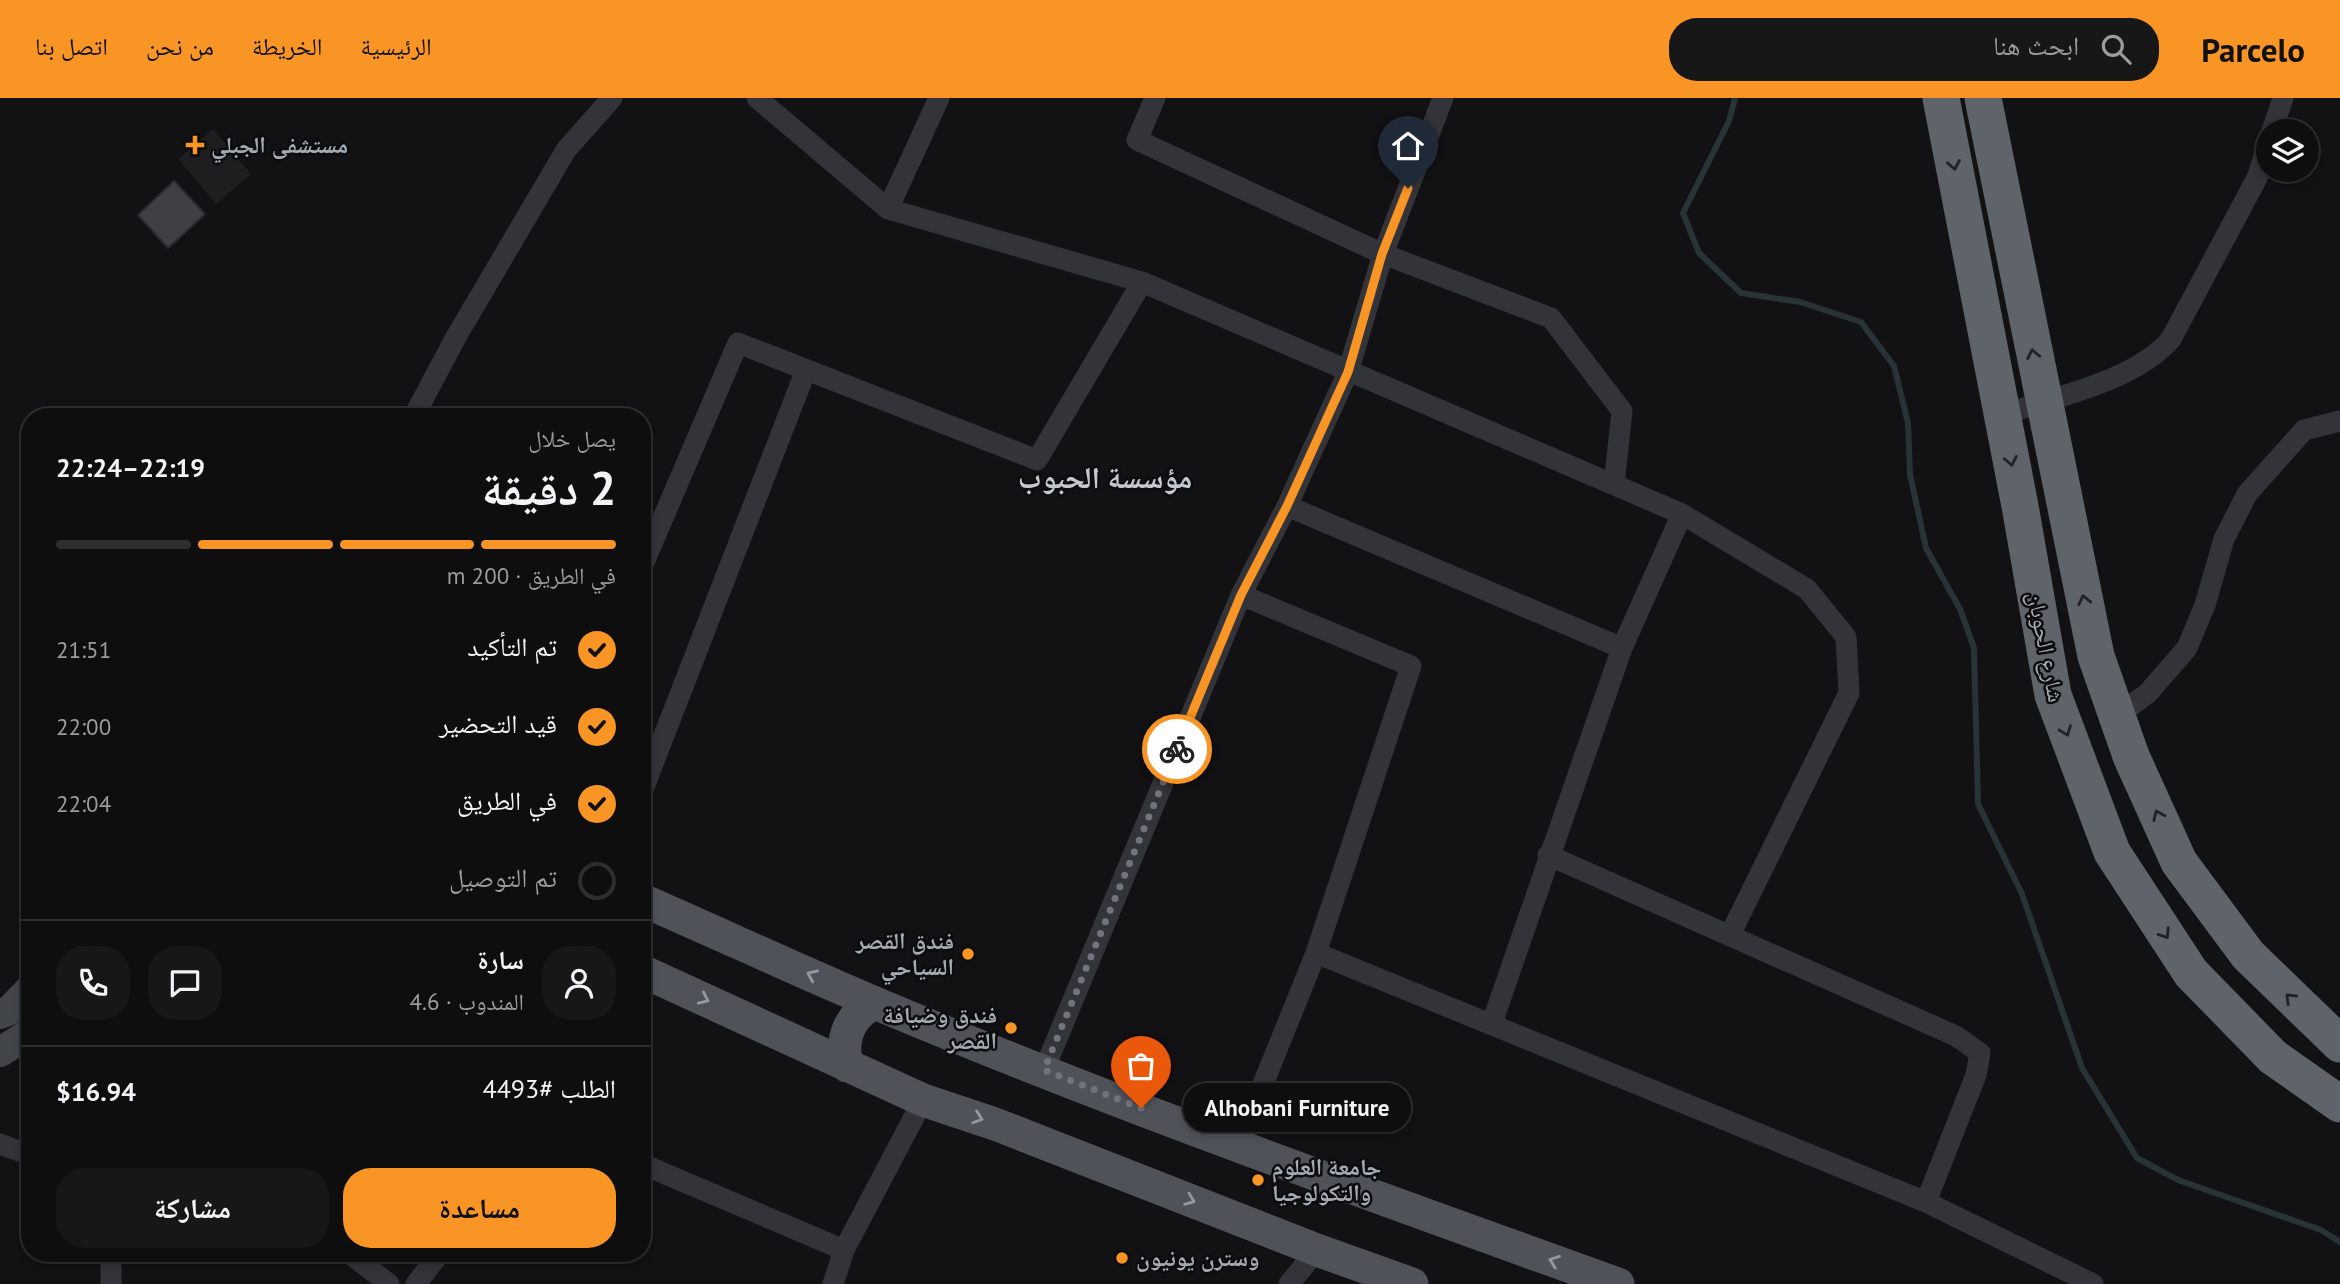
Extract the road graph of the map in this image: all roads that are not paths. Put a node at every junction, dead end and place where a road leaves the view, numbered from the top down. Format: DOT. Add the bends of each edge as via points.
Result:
graph roads {
  1 [pos="612,98"];
  2 [pos="757,98"];
  3 [pos="939,98"];
  4 [pos="1155,98"];
  5 [pos="1443,98"];
  6 [pos="1941,98"];
  7 [pos="1983,98"];
  8 [pos="2283,98"];
  9 [pos="2276,119"];
  10 [pos="2256,180"];
  11 [pos="888,209"];
  12 [pos="1382,254"];
  13 [pos="1142,282"];
  14 [pos="807,370"];
  15 [pos="1348,372"];
  16 [pos="2043,401"];
  17 [pos="418,408"];
  18 [pos="2003,415"];
  19 [pos="2340,421"];
  20 [pos="1614,485"];
  21 [pos="1287,506"];
  22 [pos="1682,514"];
  23 [pos="651,546"];
  24 [pos="1241,595"];
  25 [pos="1622,648"];
  26 [pos="2117,716"];
  27 [pos="651,769"];
  28 [pos="1548,855"];
  29 [pos="651,904"];
  30 [pos="1730,935"];
  31 [pos="1316,953"];
  32 [pos="651,975"];
  33 [pos="21,998"];
  34 [pos="874,1003"];
  35 [pos="0,1014"];
  36 [pos="1492,1023"];
  37 [pos="21,1039"];
  38 [pos="2340,1044"];
  39 [pos="0,1052"];
  40 [pos="846,1066"];
  41 [pos="1044,1070"];
  42 [pos="923,1100"];
  43 [pos="2340,1104"];
  44 [pos="0,1144"];
  45 [pos="1238,1146"];
  46 [pos="21,1152"];
  47 [pos="651,1168"];
  48 [pos="1926,1202"];
  49 [pos="844,1250"];
  50 [pos="1317,1250"];
  51 [pos="111,1262"];
  52 [pos="361,1262"];
  53 [pos="433,1262"];
  54 [pos="111,1284"];
  55 [pos="389,1284"];
  56 [pos="416,1284"];
  57 [pos="833,1284"];
  58 [pos="1289,1284"];
  59 [pos="1412,1284"];
  60 [pos="1618,1284"];
  61 [pos="2093,1284"];
  1 -- 17 [label="street" via="566,150"];
  2 -- 11 [label="street"];
  3 -- 11 [label="street"];
  4 -- 12 [label="street" via="1137,140"];
  5 -- 12 [label="street"];
  6 -- 18 [label="highway, شارع الحوبان, one-way"];
  16 -- 7 [label="highway, شارع الحوبان, one-way"];
  8 -- 9 [label="street"];
  10 -- 16 [label="street" via="2161,350 2127,372"];
  11 -- 13 [label="street"];
  12 -- 15 [label="street"];
  12 -- 20 [label="street" via="1551,318 1622,411"];
  13 -- 14 [label="street" via="1037,460"];
  13 -- 15 [label="street"];
  14 -- 23 [label="street" via="738,343"];
  14 -- 27 [label="street"];
  15 -- 20 [label="street"];
  15 -- 21 [label="street"];
  16 -- 18 [label="street"];
  26 -- 16 [label="highway, شارع الحوبان, one-way" via="2096,656"];
  18 -- 43 [label="highway, شارع الحوبان, one-way" via="2053,695 2112,852 2191,973 2273,1057"];
  19 -- 26 [label="street" via="2304,430 2247,494 2224,539 2187,648 2148,694"];
  20 -- 22 [label="street"];
  21 -- 24 [label="street"];
  21 -- 25 [label="street"];
  22 -- 25 [label="street"];
  22 -- 30 [label="street" via="1807,589 1846,637 1849,693"];
  24 -- 31 [label="street" via="1411,666"];
  24 -- 41 [label="street"];
  25 -- 28 [label="street"];
  38 -- 26 [label="highway, شارع الحوبان, one-way" via="2248,955 2179,862"];
  28 -- 30 [label="street"];
  28 -- 36 [label="street"];
  34 -- 29 [label="main road, one-way"];
  30 -- 48 [label="street" via="1956,1035 1980,1053"];
  31 -- 36 [label="street"];
  31 -- 45 [label="street"];
  32 -- 40 [label="main road, one-way"];
  33 -- 35 [label="main road"];
  34 -- 40 [label="main road" via="858,1013 848,1029"];
  34 -- 41 [label="main road"];
  36 -- 48 [label="street"];
  37 -- 39 [label="main road"];
  40 -- 42 [label="main road"];
  41 -- 45 [label="main road"];
  42 -- 49 [label="street"];
  42 -- 50 [label="main road, one-way"];
  44 -- 46 [label="street"];
  60 -- 45 [label="main road, one-way"];
  47 -- 49 [label="street"];
  48 -- 61 [label="street"];
  49 -- 57 [label="street"];
  50 -- 58 [label="street"];
  50 -- 59 [label="main road"];
  51 -- 54 [label="street"];
  52 -- 55 [label="street"];
  53 -- 56 [label="street"];
}
